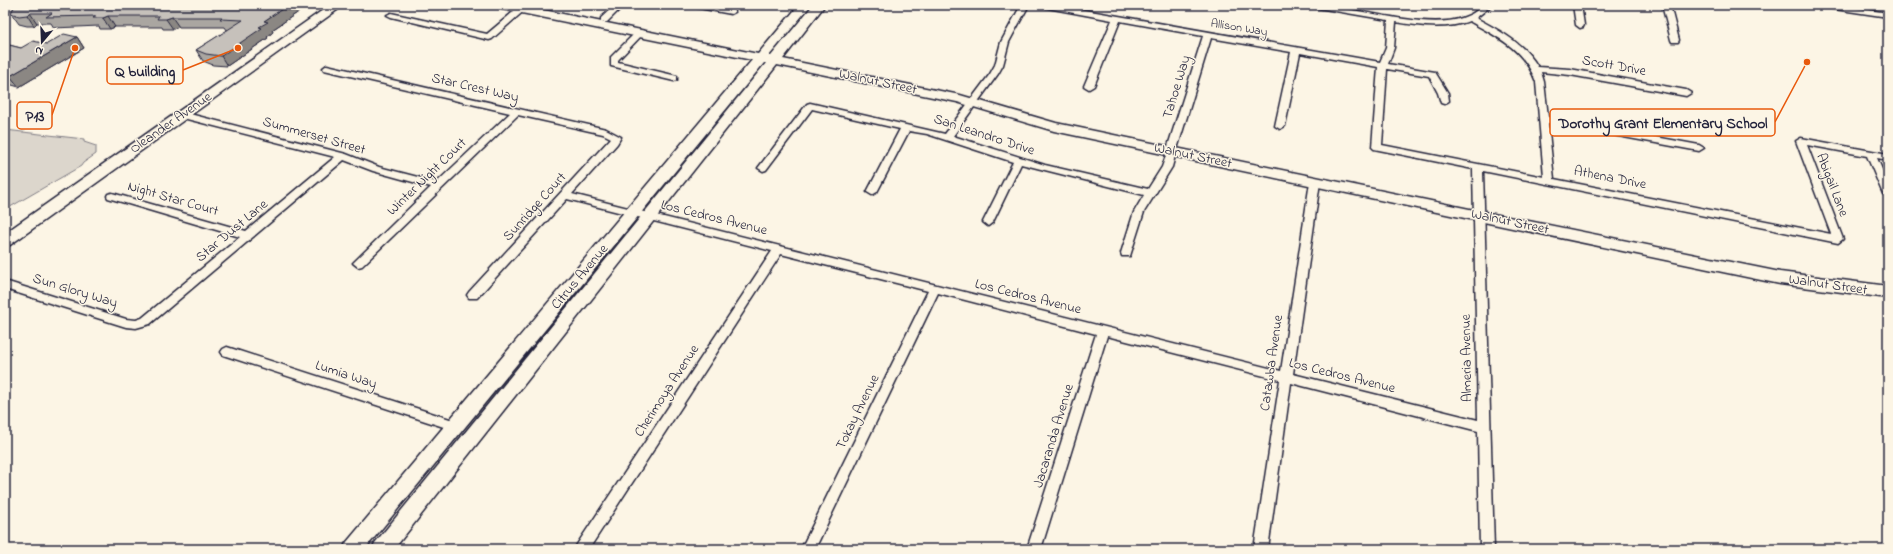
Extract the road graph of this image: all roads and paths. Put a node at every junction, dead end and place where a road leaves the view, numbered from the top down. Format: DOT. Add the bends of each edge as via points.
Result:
graph roads {
  1 [pos="338,5"];
  2 [pos="502,5"];
  3 [pos="620,5"];
  4 [pos="694,5"];
  5 [pos="805,5"];
  6 [pos="819,5"];
  7 [pos="1025,5"];
  8 [pos="1042,5"];
  9 [pos="1312,5"];
  10 [pos="1488,5"];
  11 [pos="1577,5"];
  12 [pos="1666,5"];
  13 [pos="1820,5"];
  14 [pos="526,7"];
  15 [pos="1846,7"];
  16 [pos="1073,8"];
  17 [pos="731,12"];
  18 [pos="391,15"];
  19 [pos="1888,15"];
  20 [pos="1470,18"];
  21 [pos="1118,19"];
  22 [pos="1392,19"];
  23 [pos="604,20"];
  24 [pos="1580,25"];
  25 [pos="640,33"];
  26 [pos="1208,35"];
  27 [pos="1675,40"];
  28 [pos="1296,50"];
  29 [pos="763,56"];
  30 [pos="777,58"];
  31 [pos="1383,65"];
  32 [pos="327,68"];
  33 [pos="1536,69"];
  34 [pos="674,78"];
  35 [pos="1089,86"];
  36 [pos="1686,93"];
  37 [pos="976,100"];
  38 [pos="1444,101"];
  39 [pos="516,112"];
  40 [pos="182,115"];
  41 [pos="1543,119"];
  42 [pos="1280,126"];
  43 [pos="906,127"];
  44 [pos="616,137"];
  45 [pos="948,137"];
  46 [pos="1699,148"];
  47 [pos="1172,149"];
  48 [pos="1870,153"];
  49 [pos="343,156"];
  50 [pos="1888,157"];
  51 [pos="1019,160"];
  52 [pos="1478,166"];
  53 [pos="763,168"];
  54 [pos="1549,180"];
  55 [pos="1315,182"];
  56 [pos="439,186"];
  57 [pos="872,192"];
  58 [pos="1150,193"];
  59 [pos="1888,194"];
  60 [pos="564,195"];
  61 [pos="112,196"];
  62 [pos="1479,213"];
  63 [pos="640,215"];
  64 [pos="988,222"];
  65 [pos="249,236"];
  66 [pos="1838,239"];
  67 [pos="5,241"];
  68 [pos="778,250"];
  69 [pos="1126,253"];
  70 [pos="358,263"];
  71 [pos="5,285"];
  72 [pos="1888,285"];
  73 [pos="934,289"];
  74 [pos="1888,292"];
  75 [pos="473,295"];
  76 [pos="136,324"];
  77 [pos="1103,331"];
  78 [pos="228,352"];
  79 [pos="1286,377"];
  80 [pos="456,426"];
  81 [pos="1484,427"];
  82 [pos="353,549"];
  83 [pos="382,549"];
  84 [pos="581,549"];
  85 [pos="808,549"];
  86 [pos="1034,549"];
  87 [pos="1261,549"];
  88 [pos="1487,549"];
  1 -- 40 [label="street, Oleander Avenue"];
  2 -- 14 [label="street, Walnut Street"];
  3 -- 23 [label="street"];
  4 -- 17 [label="street"];
  5 -- 29 [label="street, Citrus Avenue"];
  6 -- 30 [label="street, Citrus Avenue"];
  7 -- 37 [label="street" via="1005,42 999,65"];
  8 -- 16 [label="street, Allison Way"];
  9 -- 22 [label="street"];
  10 -- 20 [label="street"];
  11 -- 24 [label="street"];
  12 -- 27 [label="street"];
  13 -- 15 [label="street"];
  14 -- 18 [label="street" via="489,37"];
  14 -- 23 [label="street, Walnut Street"];
  14 -- 25 [label="street, Walnut Street"];
  15 -- 19 [label="street"];
  16 -- 21 [label="street, Allison Way"];
  20 -- 22 [label="street" via="1433,24"];
  20 -- 33 [label="street" via="1519,48"];
  21 -- 26 [label="street, Allison Way"];
  21 -- 35 [label="street"];
  22 -- 31 [label="street" via="1390,48"];
  23 -- 29 [label="street, Walnut Street"];
  25 -- 29 [label="street, Walnut Street"];
  25 -- 34 [label="street" via="614,59 614,64"];
  26 -- 28 [label="street, Allison Way"];
  26 -- 47 [label="street, Tahoe Way"];
  28 -- 31 [label="street, Allison Way"];
  28 -- 42 [label="street"];
  29 -- 30 [label="street, Walnut Street"];
  29 -- 63 [label="street, Citrus Avenue"];
  30 -- 37 [label="street, Walnut Street"];
  30 -- 63 [label="street, Citrus Avenue"];
  31 -- 38 [label="street, Allison Way" via="1432,74"];
  31 -- 52 [label="street, Athena Drive" via="1377,147"];
  32 -- 39 [label="street, Star Crest Way"];
  33 -- 36 [label="street, Scott Drive" via="1570,72"];
  33 -- 41 [label="street" via="1540,82"];
  37 -- 45 [label="street"];
  37 -- 47 [label="street, Walnut Street" via="1054,127"];
  39 -- 44 [label="street, Star Crest Way" via="606,132"];
  39 -- 56 [label="street, Winter Night Court"];
  40 -- 49 [label="street, Summerset Street"];
  40 -- 67 [label="street, Oleander Avenue"];
  41 -- 46 [label="street"];
  41 -- 54 [label="street"];
  43 -- 45 [label="street, San Leandro Drive"];
  43 -- 53 [label="street, San Leandro Drive" via="810,106"];
  43 -- 57 [label="street"];
  44 -- 60 [label="street, Sunridge Court"];
  45 -- 51 [label="street, San Leandro Drive"];
  47 -- 55 [label="street, Walnut Street"];
  47 -- 58 [label="street, Tahoe Way" via="1166,167"];
  47 -- 62 [label="street, Walnut Street"];
  48 -- 50 [label="street"];
  48 -- 59 [label="street"];
  48 -- 66 [label="street, Abigail Lane" via="1801,141"];
  49 -- 56 [label="street, Summerset Street" via="376,169"];
  49 -- 65 [label="street, Star Dust Lane"];
  51 -- 58 [label="street, San Leandro Drive"];
  51 -- 64 [label="street"];
  52 -- 54 [label="street, Athena Drive"];
  52 -- 62 [label="street, Almeria Avenue"];
  54 -- 66 [label="street, Athena Drive"];
  55 -- 62 [label="street, Walnut Street"];
  55 -- 79 [label="street, Catawba Avenue"];
  56 -- 70 [label="street, Winter Night Court"];
  58 -- 69 [label="street, Tahoe Way" via="1139,212"];
  60 -- 63 [label="street, Los Cedros Avenue"];
  60 -- 75 [label="street, Sunridge Court"];
  61 -- 65 [label="street, Night Star Court"];
  62 -- 72 [label="street, Walnut Street" via="1781,272"];
  62 -- 74 [label="street, Walnut Street" via="1780,278"];
  62 -- 81 [label="street, Almeria Avenue"];
  63 -- 68 [label="street, Los Cedros Avenue"];
  63 -- 80 [label="street, Citrus Avenue"];
  63 -- 83 [label="street, Citrus Avenue"];
  65 -- 76 [label="street, Star Dust Lane" via="146,321"];
  68 -- 73 [label="street, Los Cedros Avenue"];
  68 -- 84 [label="street, Cherimoya Avenue"];
  71 -- 76 [label="street, Sun Glory Way"];
  73 -- 77 [label="street, Los Cedros Avenue"];
  73 -- 85 [label="street, Tokay Avenue"];
  77 -- 79 [label="street, Los Cedros Avenue"];
  77 -- 86 [label="street, Jacaranda Avenue"];
  78 -- 80 [label="street, Lumia Way"];
  79 -- 81 [label="street, Los Cedros Avenue"];
  79 -- 87 [label="street, Catawba Avenue"];
  80 -- 82 [label="street, Citrus Avenue"];
  81 -- 88 [label="street, Almeria Avenue"];
}
